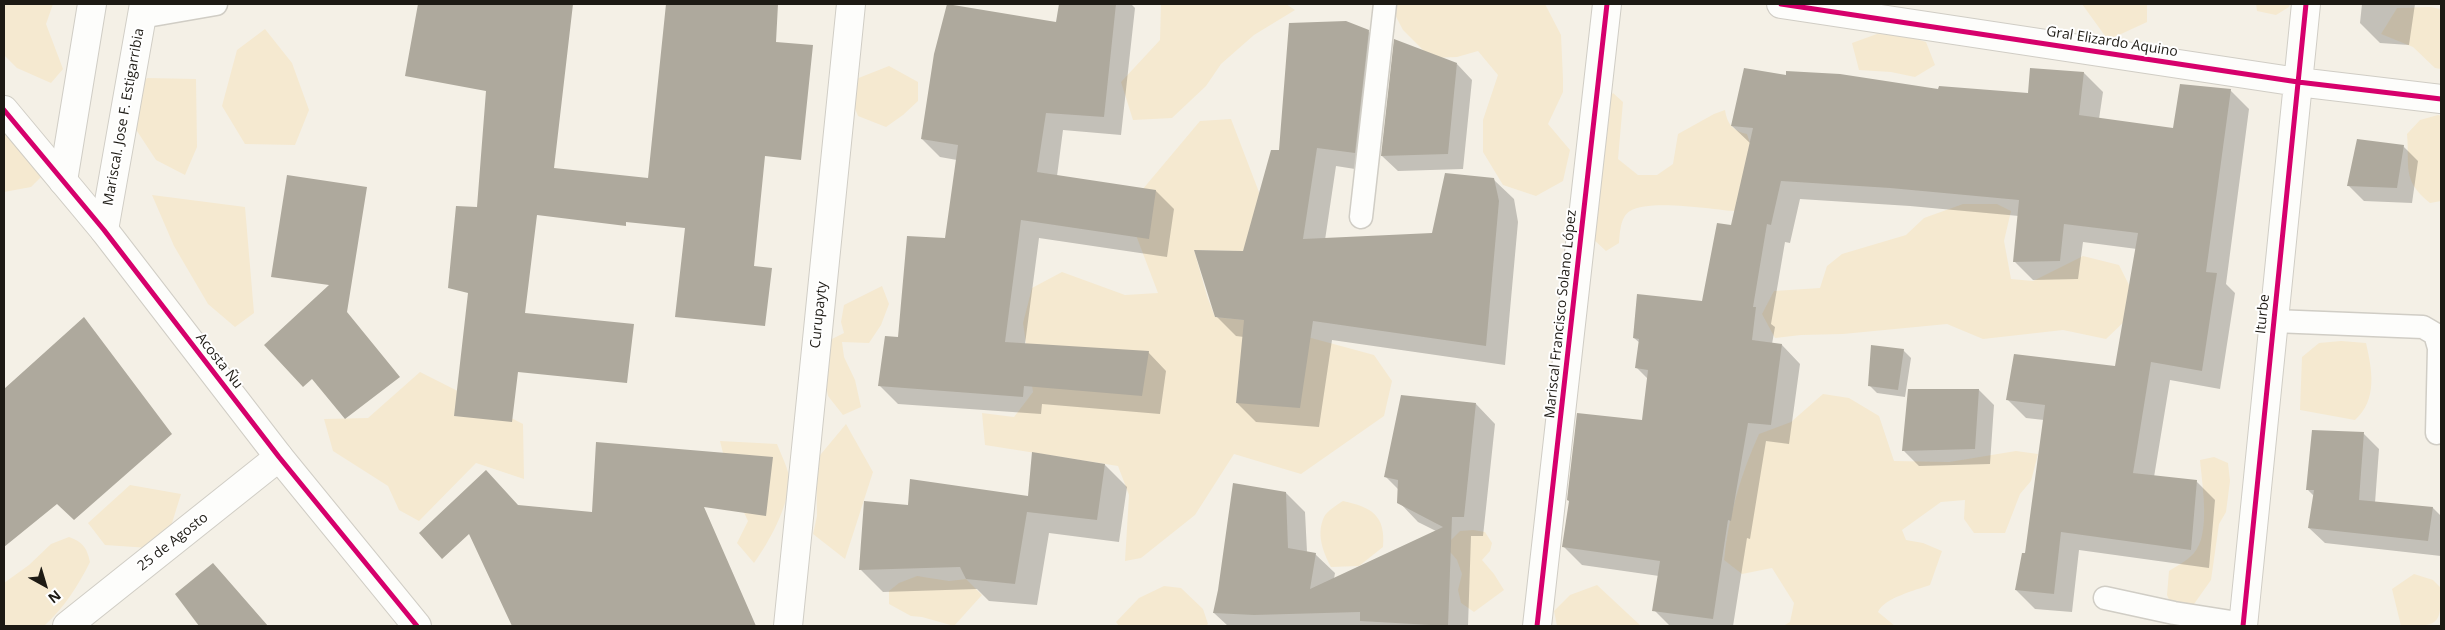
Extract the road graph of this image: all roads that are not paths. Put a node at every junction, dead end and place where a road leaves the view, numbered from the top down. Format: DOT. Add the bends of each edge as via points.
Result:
graph roads {
  1 [pos="92,4"];
  2 [pos="216,4"];
  3 [pos="851,4"];
  4 [pos="1385,4"];
  5 [pos="1607,4"];
  6 [pos="1781,4"];
  7 [pos="2306,4"];
  8 [pos="142,10"];
  9 [pos="2298,82"];
  10 [pos="2441,100"];
  11 [pos="4,110"];
  12 [pos="63,181"];
  13 [pos="1360,217"];
  14 [pos="104,230"];
  15 [pos="2274,321"];
  16 [pos="2438,433"];
  17 [pos="279,458"];
  18 [pos="2105,598"];
  19 [pos="2244,625"];
  20 [pos="67,626"];
  21 [pos="417,626"];
  22 [pos="788,626"];
  23 [pos="1537,626"];
  1 -- 12 [label="street"];
  2 -- 8 [label="lane"];
  3 -- 22 [label="street, Curupayty"];
  4 -- 13 [label="lane"];
  5 -- 23 [label="street, Mariscal Francisco Solano López"];
  6 -- 9 [label="street, Gral Elizardo Aquino"];
  7 -- 9 [label="street, Iturbe"];
  8 -- 14 [label="street, Mariscal. Jose F. Estigarribia"];
  9 -- 10 [label="street, Gral Elizardo Aquino"];
  9 -- 15 [label="street, Iturbe"];
  11 -- 12 [label="street, Acosta Ñu"];
  12 -- 14 [label="street, Acosta Ñu"];
  14 -- 17 [label="street, Acosta Ñu"];
  15 -- 16 [label="lane" via="2422,328 2435,334 2439,348"];
  15 -- 19 [label="street, Iturbe"];
  17 -- 20 [label="street, 25 de Agosto"];
  17 -- 21 [label="street, Acosta Ñu"];
  18 -- 19 [label="lane"];
}
